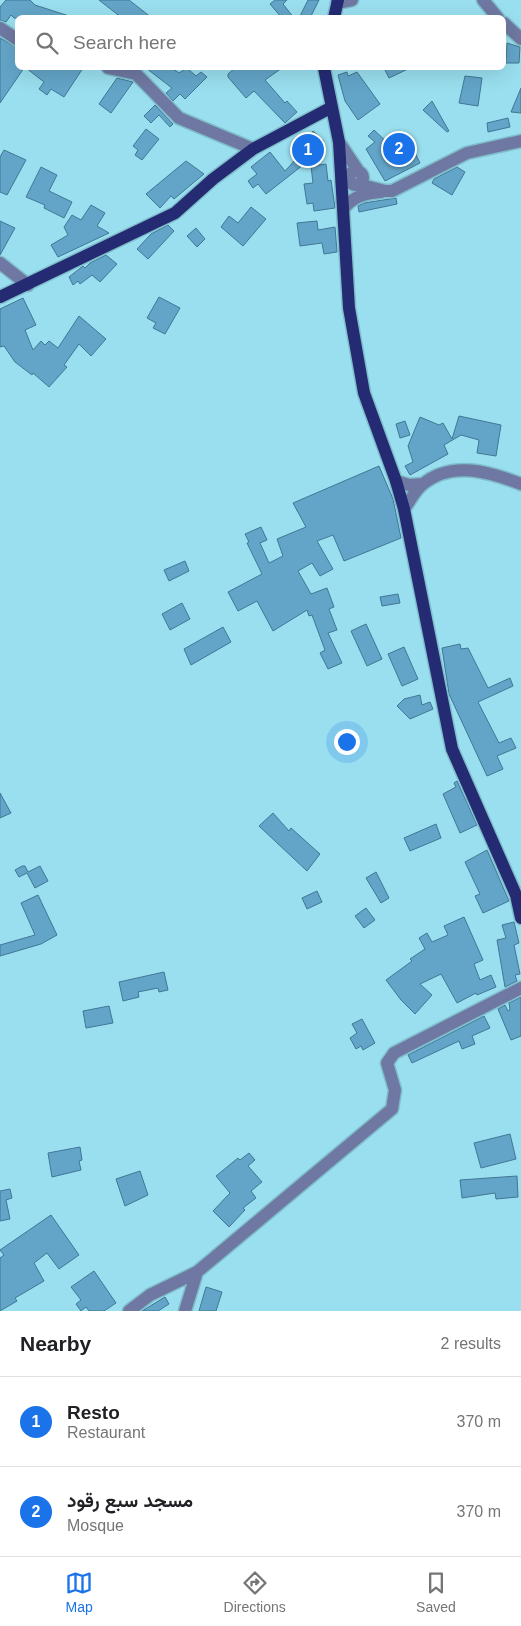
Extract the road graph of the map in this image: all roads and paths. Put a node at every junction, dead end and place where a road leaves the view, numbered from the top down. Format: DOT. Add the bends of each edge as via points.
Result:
graph roads {
  1 [pos="352,0"];
  2 [pos="483,0"];
  3 [pos="338,1"];
  4 [pos="335,15"];
  5 [pos="496,15"];
  6 [pos="506,25"];
  7 [pos="0,28"];
  8 [pos="15,38"];
  9 [pos="521,39"];
  10 [pos="117,70"];
  11 [pos="324,70"];
  12 [pos="332,106"];
  13 [pos="521,141"];
  14 [pos="339,142"];
  15 [pos="253,149"];
  16 [pos="357,179"];
  17 [pos="381,190"];
  18 [pos="344,208"];
  19 [pos="0,263"];
  20 [pos="28,285"];
  21 [pos="0,297"];
  22 [pos="396,481"];
  23 [pos="423,484"];
  24 [pos="521,484"];
  25 [pos="404,508"];
  26 [pos="521,918"];
  27 [pos="521,988"];
  28 [pos="197,1272"];
  29 [pos="128,1311"];
  30 [pos="186,1311"];
  1 -- 3 [label="street"];
  2 -- 5 [label="street"];
  3 -- 4 [label="main road"];
  6 -- 9 [label="street"];
  7 -- 8 [label="street"];
  10 -- 15 [label="street" via="136,74 179,118"];
  11 -- 12 [label="main road"];
  12 -- 14 [label="main road"];
  12 -- 15 [label="main road"];
  13 -- 17 [label="street" via="467,154 399,188"];
  14 -- 16 [label="street"];
  14 -- 18 [label="main road"];
  15 -- 20 [label="main road" via="175,213"];
  16 -- 17 [label="street"];
  16 -- 18 [label="street"];
  17 -- 18 [label="street" via="361,195"];
  18 -- 22 [label="main road" via="349,308 364,394"];
  19 -- 20 [label="street"];
  20 -- 21 [label="main road"];
  22 -- 23 [label="street" via="409,485"];
  22 -- 25 [label="main road"];
  23 -- 24 [label="street" via="451,469 483,471"];
  23 -- 25 [label="street"];
  25 -- 26 [label="main road" via="452,749 516,895"];
  27 -- 28 [label="street" via="394,1053 387,1063 395,1090 392,1109"];
  28 -- 29 [label="street" via="150,1295"];
  28 -- 30 [label="street"];
}
